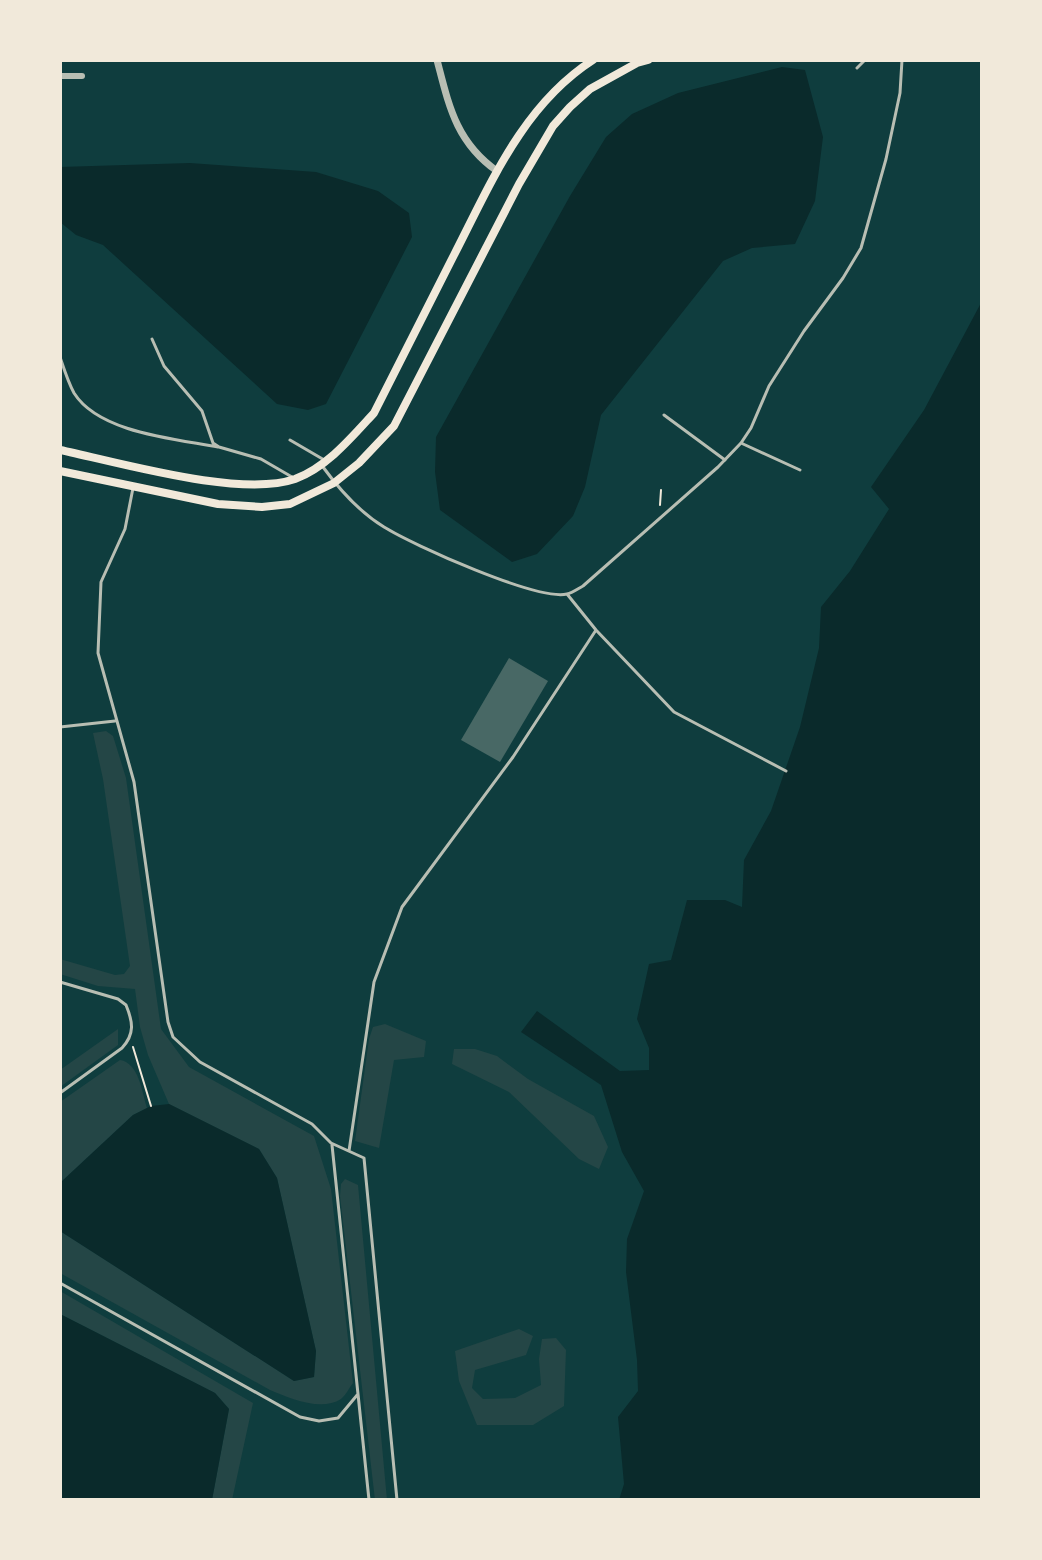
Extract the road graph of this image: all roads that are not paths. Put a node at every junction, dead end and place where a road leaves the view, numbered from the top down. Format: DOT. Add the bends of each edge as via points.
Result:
graph roads {
  1 [pos="437,60"];
  2 [pos="593,60"];
  3 [pos="648,60"];
  4 [pos="865,60"];
  5 [pos="902,60"];
  6 [pos="857,68"];
  7 [pos="60,76"];
  8 [pos="82,76"];
  9 [pos="497,171"];
  10 [pos="152,339"];
  11 [pos="60,357"];
  12 [pos="664,415"];
  13 [pos="290,440"];
  14 [pos="741,443"];
  15 [pos="219,447"];
  16 [pos="60,450"];
  17 [pos="725,460"];
  18 [pos="323,462"];
  19 [pos="800,470"];
  20 [pos="60,471"];
  21 [pos="295,479"];
  22 [pos="334,483"];
  23 [pos="133,488"];
  24 [pos="567,594"];
  25 [pos="596,630"];
  26 [pos="115,721"];
  27 [pos="60,727"];
  28 [pos="786,771"];
  29 [pos="60,982"];
  30 [pos="60,1093"];
  31 [pos="331,1143"];
  32 [pos="349,1151"];
  33 [pos="60,1283"];
  34 [pos="358,1394"];
  35 [pos="369,1500"];
  36 [pos="397,1500"];
  1 -- 9 [label="street" via="464,139"];
  2 -- 9 [label="main road" via="572,73 534,112"];
  3 -- 22 [label="main road" via="590,89 553,126 394,426"];
  4 -- 6 [label="lane"];
  5 -- 14 [label="lane" via="886,159 861,248 769,386"];
  7 -- 8 [label="street"];
  9 -- 18 [label="main road" via="374,413"];
  10 -- 15 [label="lane" via="164,366 202,411"];
  11 -- 15 [label="lane" via="75,395 113,424"];
  12 -- 17 [label="lane"];
  13 -- 18 [label="lane"];
  14 -- 17 [label="lane"];
  14 -- 19 [label="lane"];
  15 -- 21 [label="lane" via="261,459"];
  16 -- 21 [label="main road" via="217,482"];
  17 -- 24 [label="lane" via="583,586"];
  18 -- 21 [label="main road"];
  18 -- 22 [label="lane"];
  20 -- 23 [label="main road"];
  22 -- 23 [label="main road" via="290,504 262,507"];
  22 -- 24 [label="lane" via="383,527 446,560 546,593"];
  23 -- 26 [label="lane" via="125,529 101,582 98,653"];
  24 -- 25 [label="lane"];
  25 -- 28 [label="lane" via="674,712"];
  25 -- 32 [label="lane" via="513,757 402,907 374,982"];
  26 -- 27 [label="lane"];
  26 -- 31 [label="lane" via="134,782 173,1037 200,1062 312,1124"];
  29 -- 30 [label="lane" via="118,999 126,1005 132,1027 122,1048"];
  31 -- 32 [label="lane"];
  31 -- 34 [label="lane"];
  32 -- 36 [label="lane" via="364,1158"];
  33 -- 34 [label="lane" via="300,1417 338,1418"];
  34 -- 35 [label="lane"];
}
